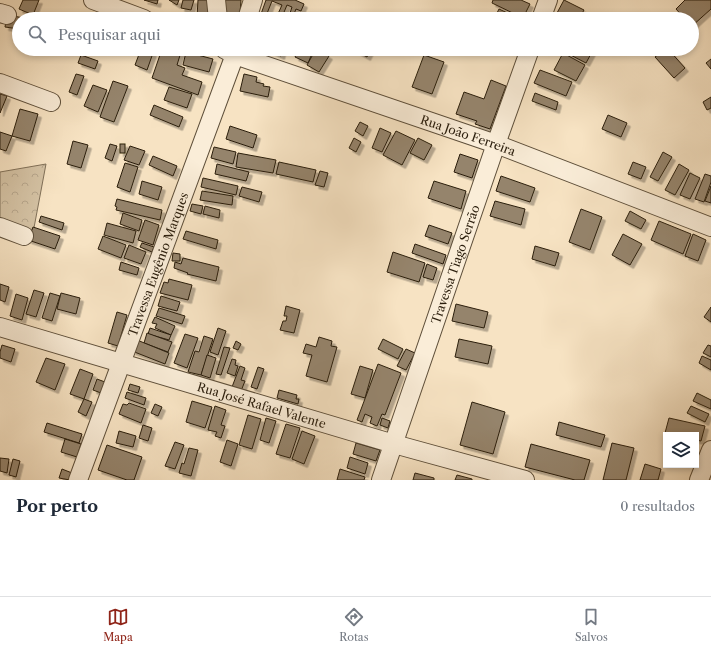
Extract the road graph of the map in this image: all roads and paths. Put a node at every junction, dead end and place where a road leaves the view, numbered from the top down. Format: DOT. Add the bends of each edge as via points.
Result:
graph roads {
  1 [pos="93,0"];
  2 [pos="216,0"];
  3 [pos="253,0"];
  4 [pos="548,0"];
  5 [pos="125,12"];
  6 [pos="217,12"];
  7 [pos="249,12"];
  8 [pos="544,12"];
  9 [pos="230,56"];
  10 [pos="246,56"];
  11 [pos="527,56"];
  12 [pos="0,83"];
  13 [pos="51,102"];
  14 [pos="496,144"];
  15 [pos="711,227"];
  16 [pos="0,228"];
  17 [pos="24,236"];
  18 [pos="0,327"];
  19 [pos="122,363"];
  20 [pos="394,444"];
  21 [pos="711,450"];
  22 [pos="78,480"];
  23 [pos="381,480"];
  24 [pos="525,480"];
  25 [pos="699,480"];
  1 -- 5 [label="street"];
  2 -- 6 [label="street"];
  3 -- 7 [label="street"];
  4 -- 8 [label="street"];
  9 -- 19 [label="street, Travessa Eugênio Marques"];
  10 -- 14 [label="street, Rua João Ferreira"];
  11 -- 14 [label="street, Travessa Tiago Serrão"];
  12 -- 13 [label="street"];
  14 -- 15 [label="street, Rua João Ferreira"];
  14 -- 20 [label="street, Travessa Tiago Serrão"];
  16 -- 17 [label="street"];
  18 -- 19 [label="street, Rua José Rafael Valente"];
  19 -- 20 [label="street, Rua José Rafael Valente"];
  19 -- 22 [label="street, Travessa Eugênio Marques"];
  20 -- 23 [label="street, Travessa Tiago Serrão"];
  20 -- 24 [label="street, Rua José Rafael Valente"];
  21 -- 25 [label="street"];
}
